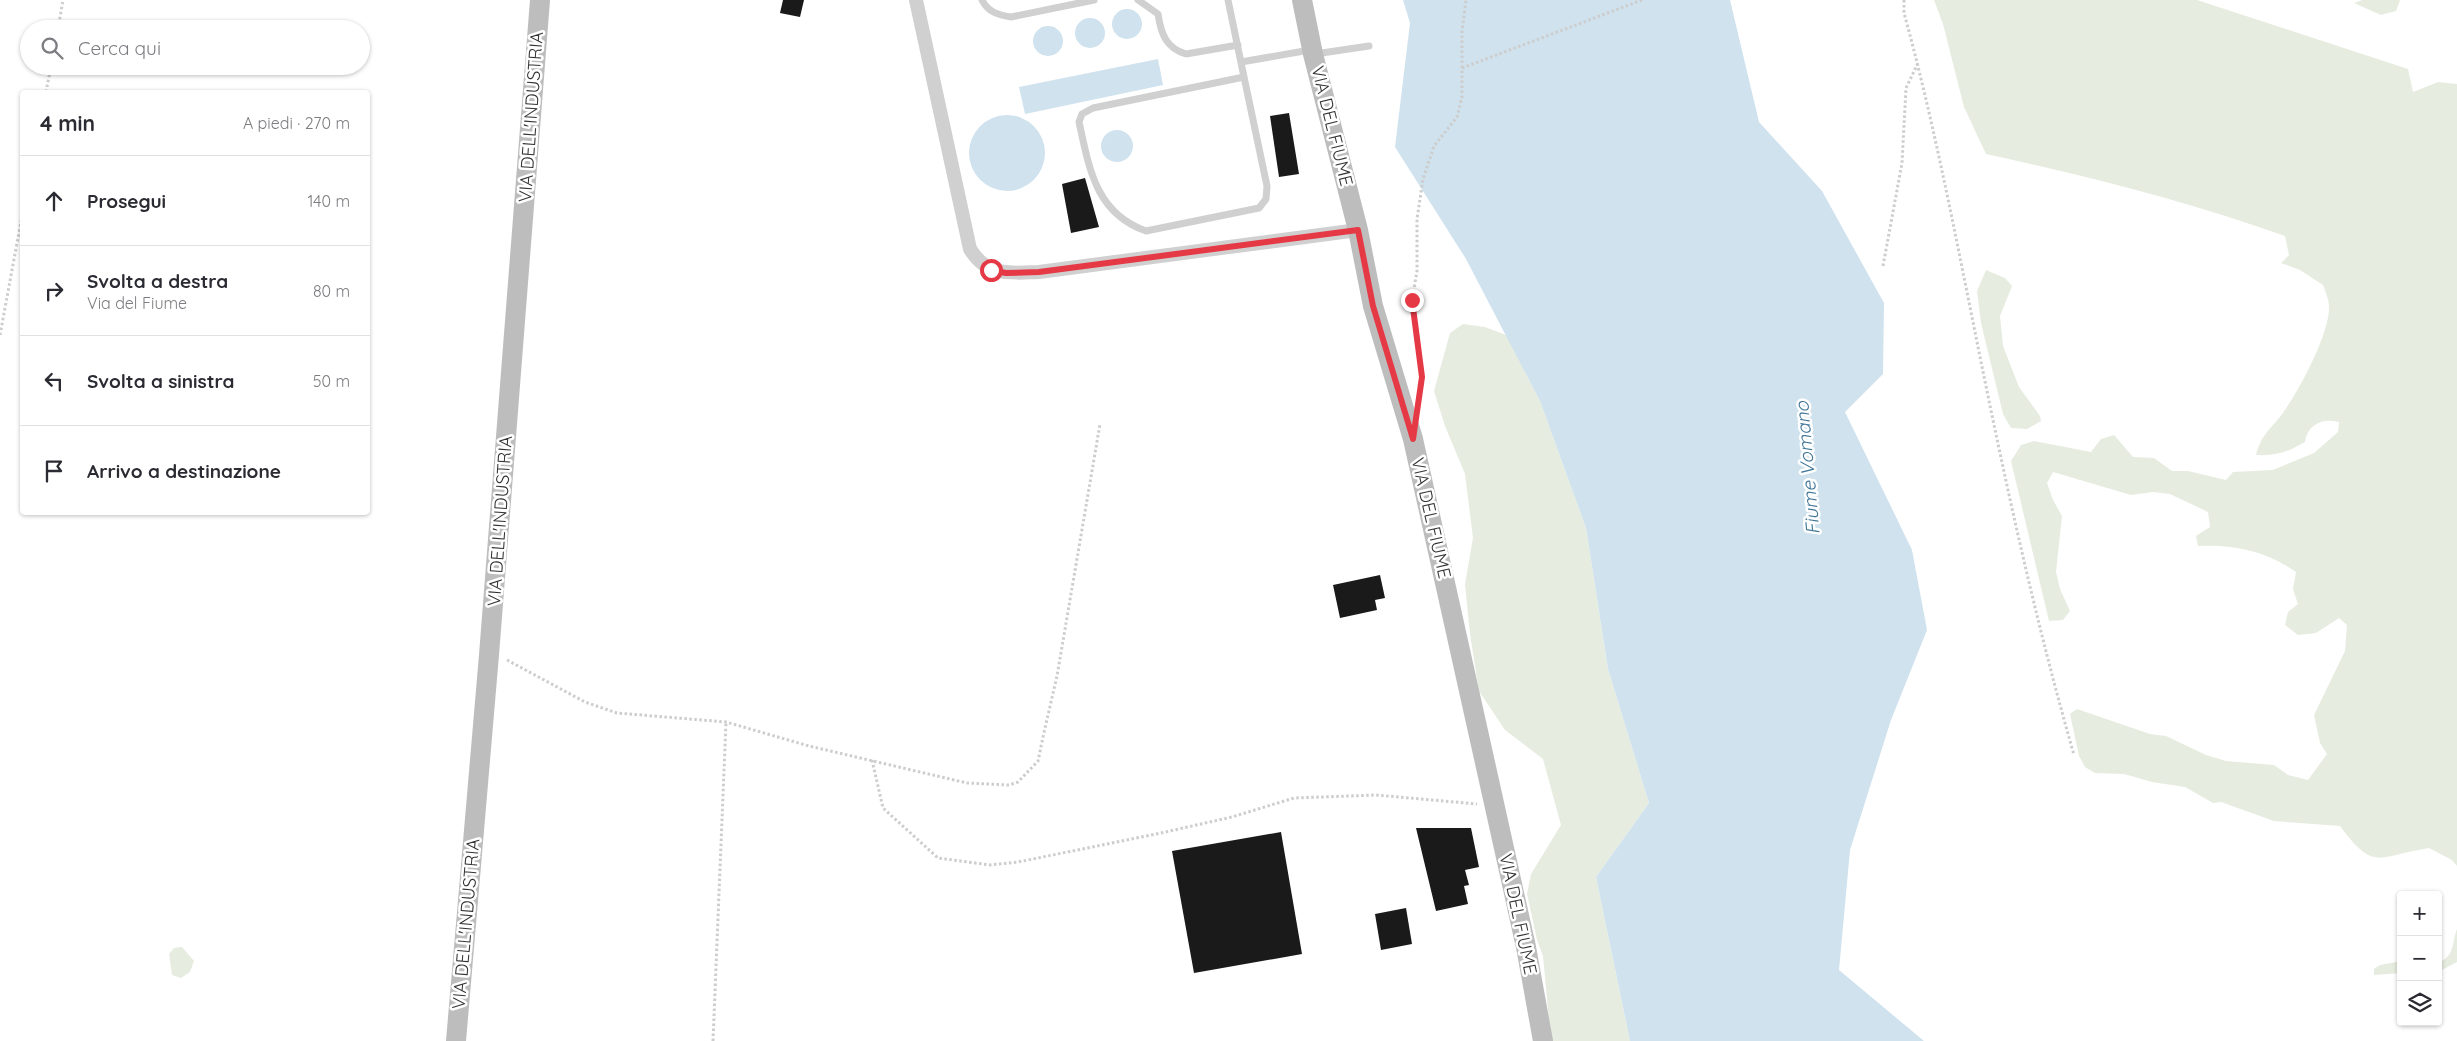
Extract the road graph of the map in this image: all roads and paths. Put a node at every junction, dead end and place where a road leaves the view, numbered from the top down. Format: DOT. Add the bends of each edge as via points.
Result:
graph roads {
  1 [pos="63,0"];
  2 [pos="540,0"];
  3 [pos="916,0"];
  4 [pos="982,0"];
  5 [pos="1094,0"];
  6 [pos="1138,0"];
  7 [pos="1228,0"];
  8 [pos="1302,0"];
  9 [pos="1466,0"];
  10 [pos="1642,0"];
  11 [pos="1904,0"];
  12 [pos="60,20"];
  13 [pos="1238,45"];
  14 [pos="1369,46"];
  15 [pos="1313,52"];
  16 [pos="1241,62"];
  17 [pos="1918,62"];
  18 [pos="1462,68"];
  19 [pos="49,75"];
  20 [pos="1244,77"];
  21 [pos="46,90"];
  22 [pos="20,227"];
  23 [pos="1358,230"];
  24 [pos="1883,266"];
  25 [pos="0,335"];
  26 [pos="1419,394"];
  27 [pos="1100,424"];
  28 [pos="489,656"];
  29 [pos="726,722"];
  30 [pos="2074,755"];
  31 [pos="871,760"];
  32 [pos="1495,805"];
  33 [pos="456,1041"];
  34 [pos="713,1041"];
  35 [pos="1543,1041"];
  1 -- 12 [label="path"];
  2 -- 28 [label="street, VIA DELL'INDUSTRIA"];
  3 -- 23 [label="street" via="970,249 977,260 991,270 1039,272"];
  4 -- 5 [label="lane" via="990,11 1011,17"];
  6 -- 13 [label="lane" via="1158,14 1164,40 1178,51 1186,54"];
  7 -- 13 [label="lane"];
  8 -- 15 [label="street, VIA DEL FIUME"];
  9 -- 18 [label="path"];
  10 -- 18 [label="path"];
  11 -- 17 [label="path" via="1904,12"];
  13 -- 16 [label="lane"];
  14 -- 15 [label="lane"];
  15 -- 16 [label="lane"];
  15 -- 23 [label="street, VIA DEL FIUME"];
  16 -- 20 [label="lane"];
  17 -- 24 [label="path" via="1906,88 1902,163"];
  17 -- 30 [label="path" via="2046,656"];
  18 -- 26 [label="path" via="1462,97 1457,117 1434,146 1423,180 1417,219 1417,271 1412,300 1422,377"];
  19 -- 21 [label="path"];
  20 -- 20 [label="lane" via="1093,108 1082,114 1078,122 1091,177 1103,198 1135,227 1146,231 1259,208 1266,199 1268,186"];
  22 -- 25 [label="path"];
  23 -- 32 [label="street, VIA DEL FIUME" via="1373,306 1413,439"];
  27 -- 31 [label="path" via="1057,676 1038,761 1018,782 991,785 968,784"];
  28 -- 29 [label="path" via="510,661 585,702 617,713"];
  28 -- 33 [label="street, VIA DELL'INDUSTRIA"];
  29 -- 31 [label="path"];
  29 -- 34 [label="path"];
  31 -- 32 [label="path" via="883,808 938,858 990,865 1161,833 1232,817 1294,798 1376,795"];
  32 -- 35 [label="street, VIA DEL FIUME"];
}
